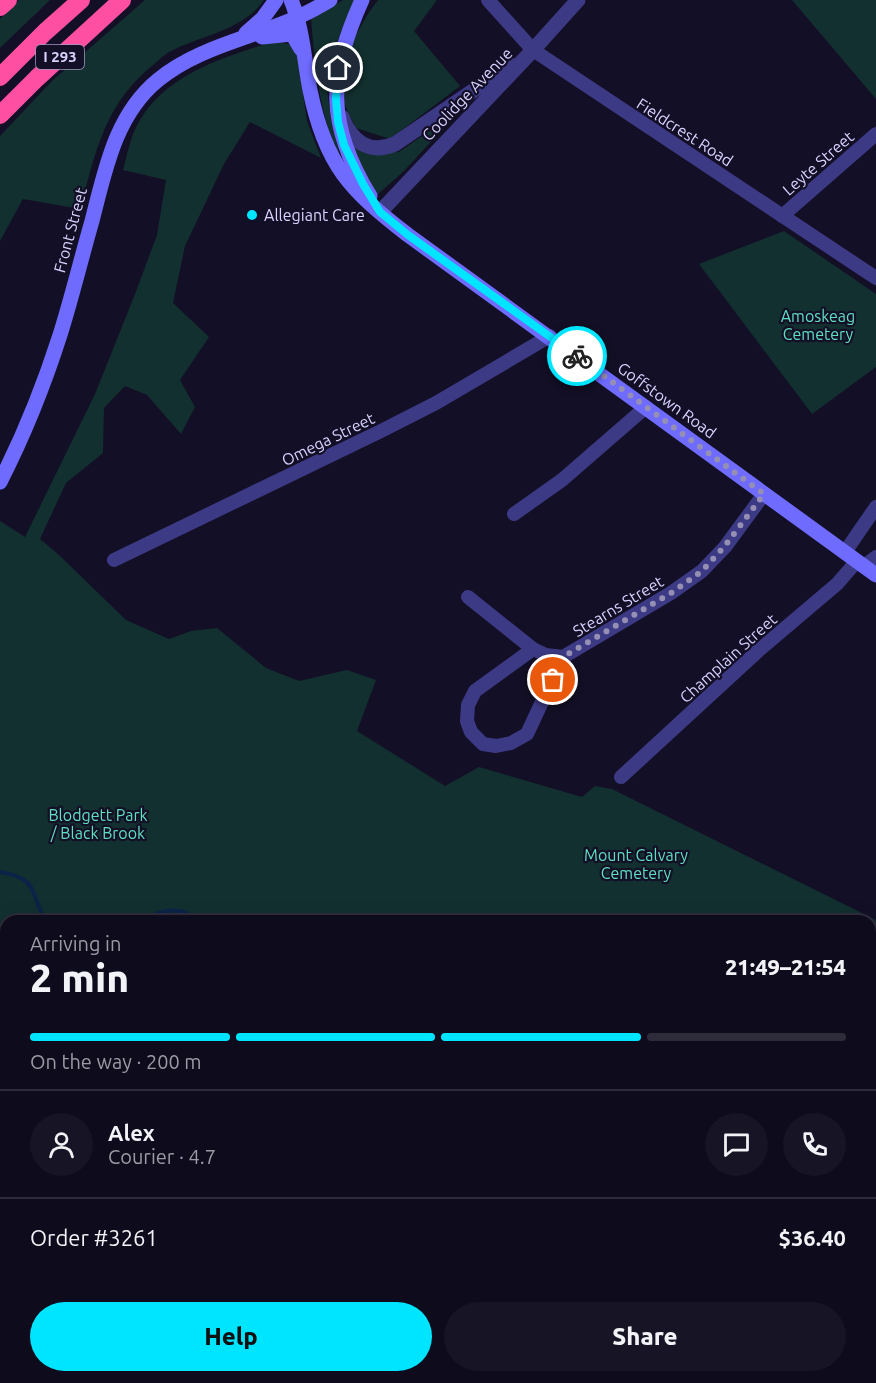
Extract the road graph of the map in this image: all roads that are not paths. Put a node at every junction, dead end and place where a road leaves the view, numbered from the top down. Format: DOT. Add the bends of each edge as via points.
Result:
graph roads {
  1 [pos="8,0"];
  2 [pos="81,0"];
  3 [pos="122,0"];
  4 [pos="276,0"];
  5 [pos="291,0"];
  6 [pos="330,0"];
  7 [pos="362,0"];
  8 [pos="488,0"];
  9 [pos="578,0"];
  10 [pos="0,7"];
  11 [pos="298,17"];
  12 [pos="238,40"];
  13 [pos="533,50"];
  14 [pos="305,54"];
  15 [pos="0,77"];
  16 [pos="336,99"];
  17 [pos="0,115"];
  18 [pos="876,134"];
  19 [pos="380,212"];
  20 [pos="782,216"];
  21 [pos="876,278"];
  22 [pos="550,336"];
  23 [pos="646,407"];
  24 [pos="0,482"];
  25 [pos="764,494"];
  26 [pos="876,507"];
  27 [pos="514,514"];
  28 [pos="114,560"];
  29 [pos="864,562"];
  30 [pos="468,597"];
  31 [pos="534,649"];
  32 [pos="563,657"];
  33 [pos="621,777"];
  1 -- 10 [label="highway"];
  2 -- 15 [label="highway, I 293"];
  3 -- 17 [label="highway, I 293"];
  4 -- 12 [label="main road"];
  5 -- 11 [label="main road, Goffstown Road"];
  6 -- 11 [label="main road"];
  7 -- 16 [label="main road, Goffstown Road" via="338,68"];
  8 -- 13 [label="street, Fieldcrest Road"];
  9 -- 13 [label="street, Coolidge Avenue"];
  11 -- 12 [label="main road"];
  11 -- 14 [label="main road, Goffstown Road"];
  12 -- 14 [label="main road" via="292,33"];
  12 -- 24 [label="main road, Front Street" via="190,60 157,80 120,130 108,159 60,334 29,420"];
  13 -- 16 [label="street" via="387,147 363,146 355,140"];
  13 -- 19 [label="street, Coolidge Avenue"];
  13 -- 20 [label="street, Fieldcrest Road"];
  14 -- 19 [label="main road, Goffstown Road" via="326,147 340,172"];
  16 -- 19 [label="main road, Goffstown Road" via="344,145"];
  18 -- 20 [label="street, Leyte Street"];
  19 -- 22 [label="main road, Goffstown Road"];
  20 -- 21 [label="street, Fieldcrest Road"];
  22 -- 23 [label="main road, Goffstown Road"];
  22 -- 28 [label="street, Omega Street" via="436,403"];
  23 -- 25 [label="main road, Goffstown Road"];
  23 -- 27 [label="street" via="562,480"];
  25 -- 29 [label="main road, Goffstown Road"];
  25 -- 32 [label="street, Stearns Street" via="702,571"];
  26 -- 29 [label="street, Champlain Street"];
  29 -- 33 [label="street, Champlain Street" via="758,651"];
  30 -- 31 [label="street, Stearns Street"];
  31 -- 32 [label="street, Stearns Street"];
  31 -- 32 [label="street" via="475,690 468,705 467,721 483,744 511,743 527,734"];
}
